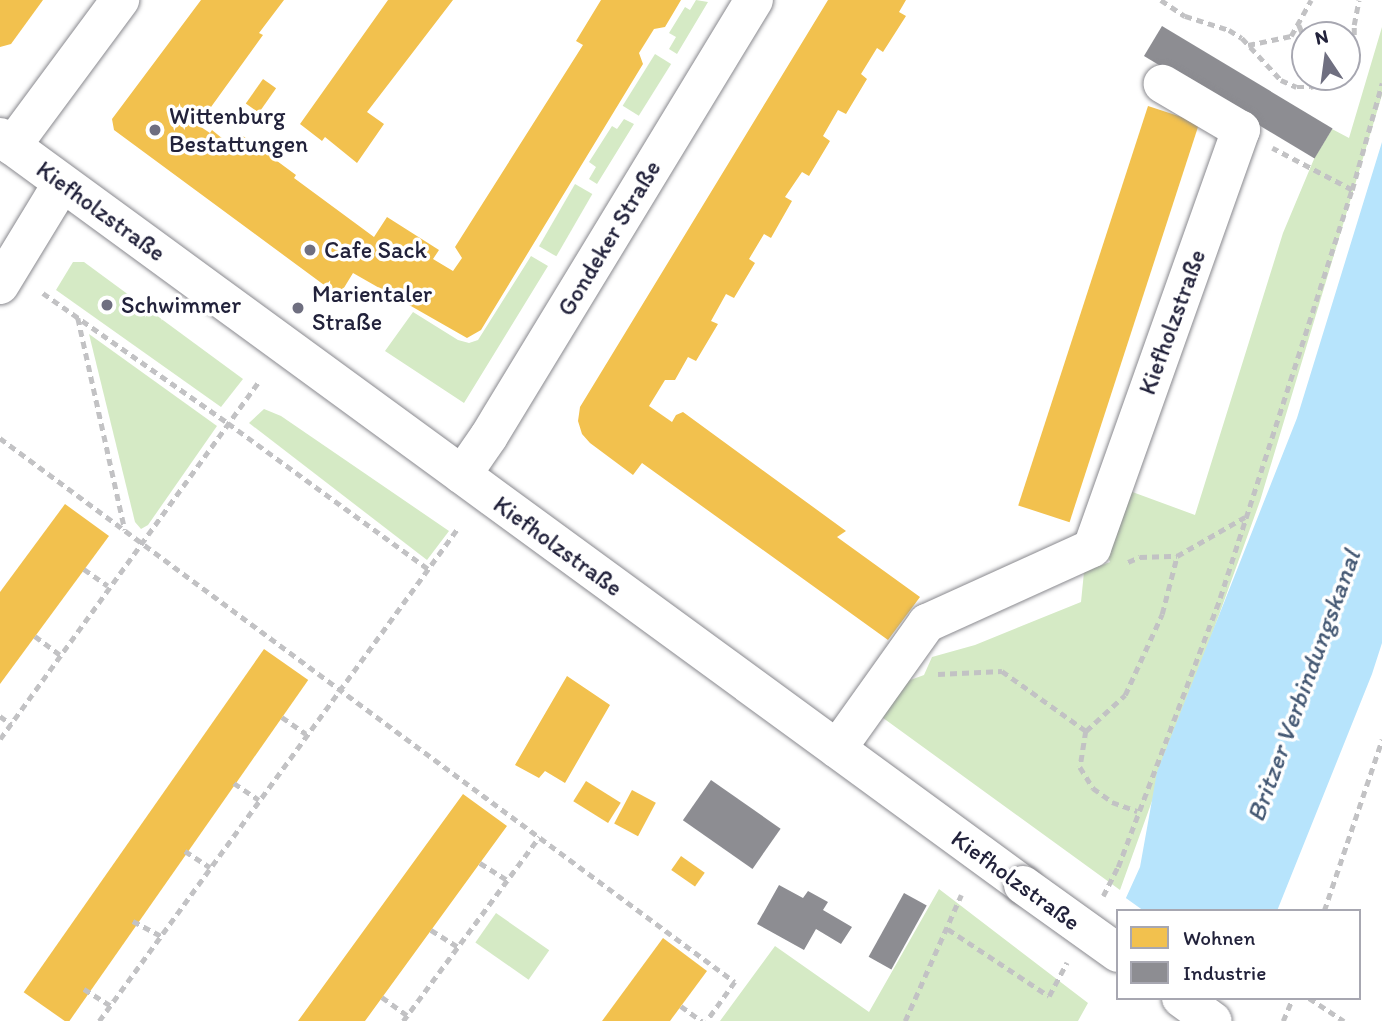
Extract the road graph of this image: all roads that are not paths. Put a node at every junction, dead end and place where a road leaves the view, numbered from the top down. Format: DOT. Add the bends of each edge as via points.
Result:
graph roads {
  1 [pos="120,0"];
  2 [pos="754,0"];
  3 [pos="1163,84"];
  4 [pos="6,142"];
  5 [pos="62,183"];
  6 [pos="0,285"];
  7 [pos="461,475"];
  8 [pos="837,750"];
  9 [pos="1116,952"];
  10 [pos="1184,1000"];
  11 [pos="1213,1021"];
  1 -- 4 [label="street"];
  2 -- 7 [label="street, Gondeker Straße"];
  3 -- 8 [label="street, Kiefholzstraße" via="1241,130 1092,548 927,623"];
  4 -- 5 [label="street, Kiefholzstraße"];
  5 -- 6 [label="street"];
  5 -- 7 [label="street, Kiefholzstraße"];
  7 -- 8 [label="street, Kiefholzstraße"];
  8 -- 9 [label="street, Kiefholzstraße, bridge"];
  10 -- 11 [label="street"];
}
